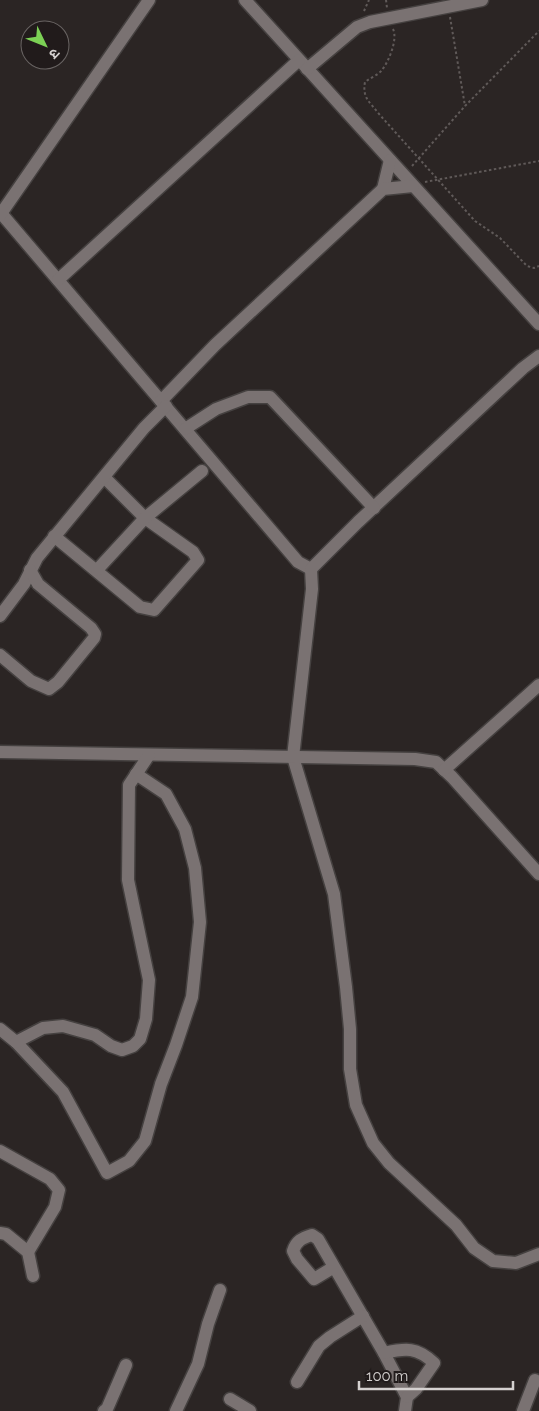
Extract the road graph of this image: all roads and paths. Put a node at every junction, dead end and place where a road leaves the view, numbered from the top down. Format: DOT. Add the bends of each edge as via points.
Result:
graph roads {
  1 [pos="149,0"];
  2 [pos="245,0"];
  3 [pos="482,0"];
  4 [pos="449,6"];
  5 [pos="389,18"];
  6 [pos="539,31"];
  7 [pos="303,64"];
  8 [pos="465,106"];
  9 [pos="419,159"];
  10 [pos="390,160"];
  11 [pos="539,161"];
  12 [pos="404,176"];
  13 [pos="437,179"];
  14 [pos="413,186"];
  15 [pos="383,189"];
  16 [pos="0,214"];
  17 [pos="539,266"];
  18 [pos="58,280"];
  19 [pos="539,324"];
  20 [pos="539,356"];
  21 [pos="163,403"];
  22 [pos="185,429"];
  23 [pos="202,471"];
  24 [pos="104,477"];
  25 [pos="374,508"];
  26 [pos="145,518"];
  27 [pos="54,536"];
  28 [pos="311,569"];
  29 [pos="30,570"];
  30 [pos="97,570"];
  31 [pos="0,616"];
  32 [pos="0,655"];
  33 [pos="539,685"];
  34 [pos="0,752"];
  35 [pos="149,754"];
  36 [pos="293,757"];
  37 [pos="444,770"];
  38 [pos="136,774"];
  39 [pos="539,874"];
  40 [pos="0,1028"];
  41 [pos="16,1042"];
  42 [pos="0,1151"];
  43 [pos="0,1233"];
  44 [pos="28,1252"];
  45 [pos="539,1254"];
  46 [pos="334,1267"];
  47 [pos="33,1276"];
  48 [pos="220,1290"];
  49 [pos="363,1316"];
  50 [pos="384,1353"];
  51 [pos="126,1365"];
  52 [pos="534,1380"];
  53 [pos="297,1382"];
  54 [pos="408,1397"];
  55 [pos="230,1399"];
  56 [pos="104,1411"];
  57 [pos="176,1411"];
  58 [pos="250,1411"];
  59 [pos="405,1411"];
  60 [pos="523,1411"];
  1 -- 16 [label="street"];
  2 -- 7 [label="street"];
  3 -- 4 [label="street"];
  4 -- 5 [label="street"];
  4 -- 8 [label="path"];
  5 -- 7 [label="street" via="357,27"];
  5 -- 9 [label="path" via="396,34 395,42 382,70 366,82 364,91 379,114"];
  6 -- 8 [label="path"];
  7 -- 10 [label="street"];
  7 -- 18 [label="street"];
  8 -- 9 [label="path"];
  9 -- 12 [label="path"];
  9 -- 13 [label="path"];
  10 -- 12 [label="street"];
  10 -- 15 [label="street"];
  11 -- 13 [label="path"];
  12 -- 14 [label="street"];
  13 -- 14 [label="path"];
  13 -- 17 [label="path" via="475,221 500,238 527,266"];
  14 -- 15 [label="street"];
  14 -- 19 [label="street"];
  15 -- 21 [label="street" via="215,345"];
  16 -- 18 [label="street"];
  18 -- 21 [label="street"];
  20 -- 25 [label="street"];
  21 -- 22 [label="street"];
  21 -- 24 [label="street"];
  22 -- 25 [label="street" via="216,409 248,397 270,397"];
  22 -- 28 [label="street" via="298,562"];
  23 -- 26 [label="street"];
  24 -- 26 [label="street"];
  24 -- 27 [label="street"];
  25 -- 28 [label="street"];
  26 -- 30 [label="street"];
  26 -- 30 [label="street" via="193,552 198,560 154,610 140,607"];
  27 -- 29 [label="street"];
  27 -- 30 [label="street"];
  28 -- 36 [label="street" via="312,589"];
  29 -- 31 [label="street" via="24,584"];
  29 -- 32 [label="street" via="38,584 91,628 94,638 49,689 31,681"];
  33 -- 37 [label="street"];
  34 -- 35 [label="street"];
  35 -- 36 [label="street"];
  35 -- 38 [label="street"];
  36 -- 37 [label="street" via="415,759 436,762"];
  36 -- 45 [label="street" via="334,894 350,1029 350,1069 356,1105 373,1142 389,1163 456,1225 474,1248 493,1261 516,1263"];
  37 -- 39 [label="street"];
  38 -- 41 [label="street" via="129,784 128,880 149,980 146,1019 140,1038 133,1046 122,1050 95,1035 62,1026 43,1028"];
  38 -- 41 [label="street" via="166,794 185,829 195,868 200,922 192,997 145,1141 130,1161 107,1173 63,1092"];
  40 -- 41 [label="street"];
  42 -- 44 [label="street" via="50,1179 58,1190 55,1207"];
  43 -- 44 [label="street" via="6,1234"];
  44 -- 47 [label="street"];
  46 -- 49 [label="street"];
  48 -- 57 [label="street" via="198,1364"];
  49 -- 50 [label="street"];
  49 -- 53 [label="street" via="330,1336"];
  50 -- 54 [label="street"];
  50 -- 54 [label="street" via="408,1348 426,1355 434,1363"];
  51 -- 56 [label="street"];
  52 -- 60 [label="street"];
  54 -- 59 [label="street"];
  55 -- 58 [label="street"];
}
